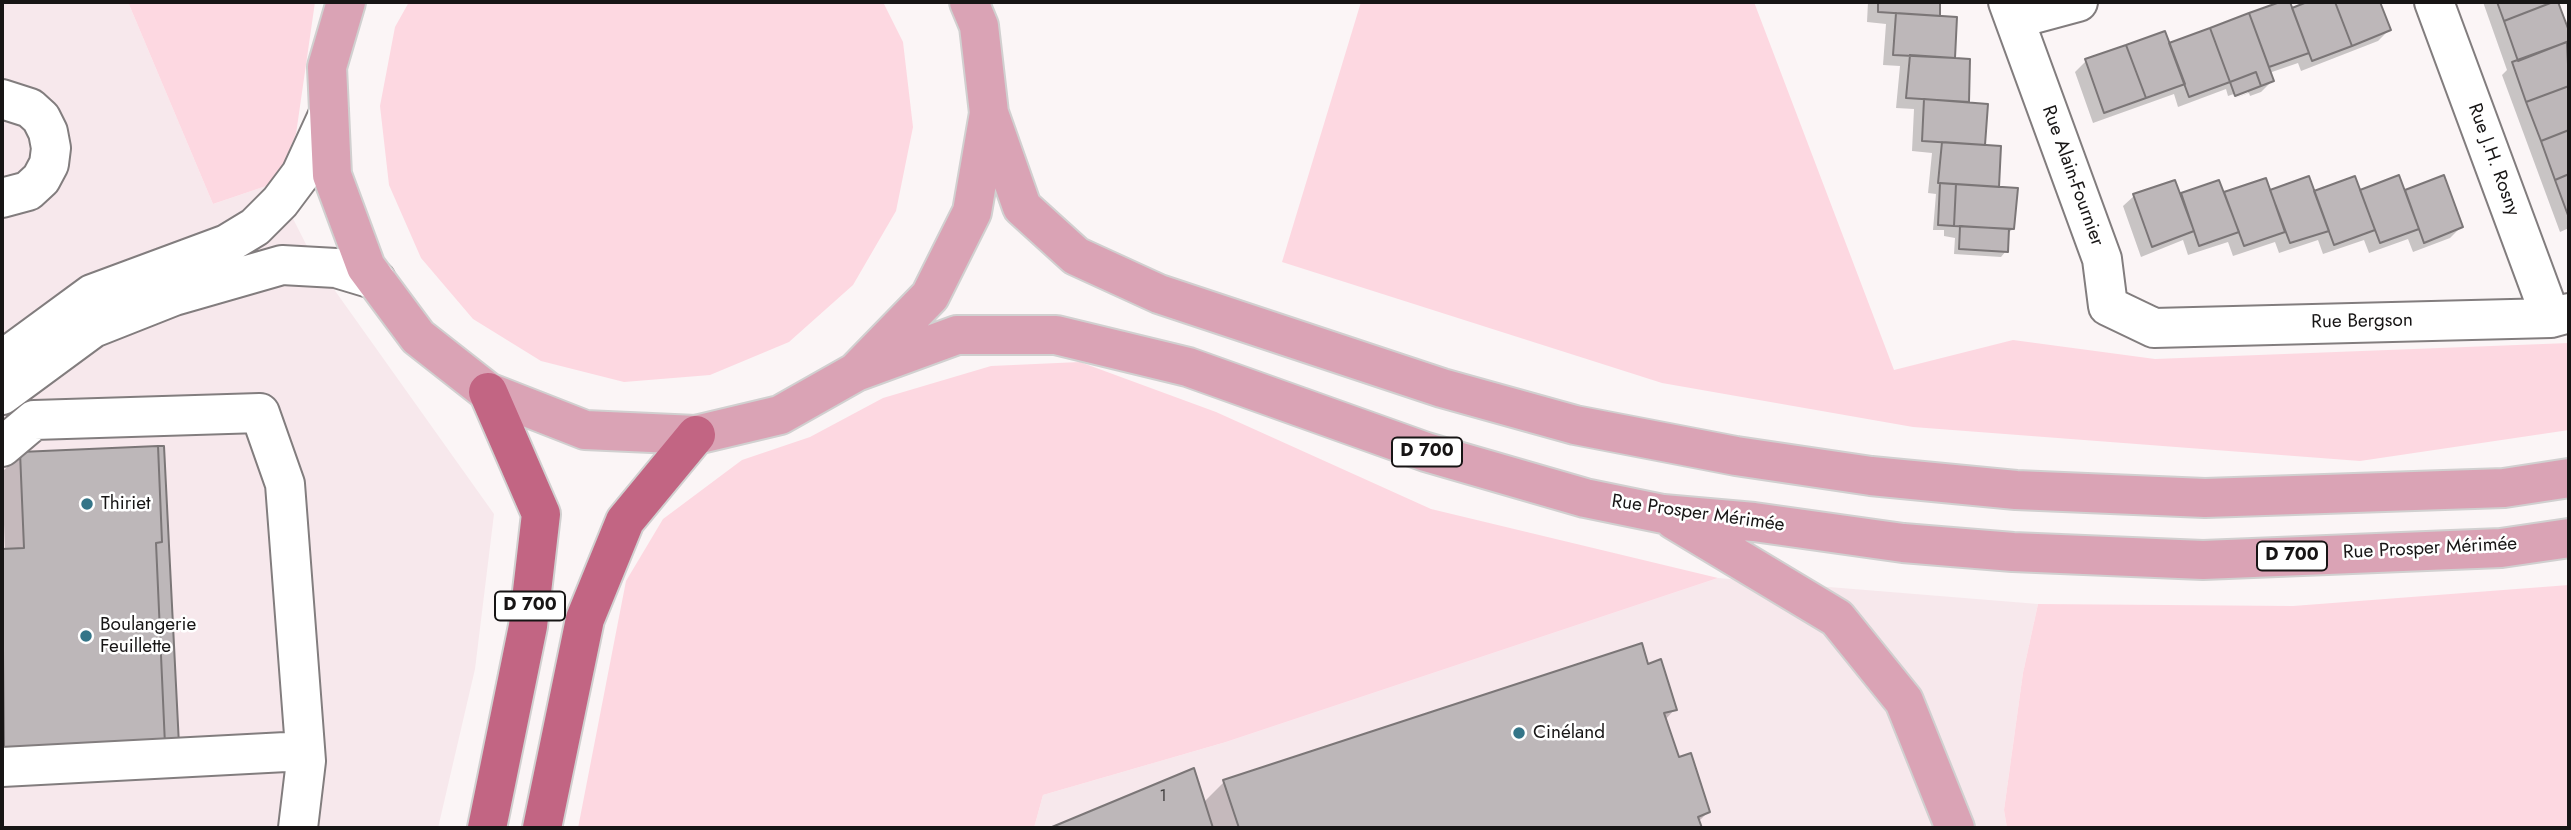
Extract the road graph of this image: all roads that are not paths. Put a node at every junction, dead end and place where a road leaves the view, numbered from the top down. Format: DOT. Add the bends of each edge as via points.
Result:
graph roads {
  1 [pos="346,2"];
  2 [pos="969,2"];
  3 [pos="2078,2"];
  4 [pos="2434,2"];
  5 [pos="2012,10"];
  6 [pos="2,99"];
  7 [pos="330,113"];
  8 [pos="989,113"];
  9 [pos="2,198"];
  10 [pos="376,280"];
  11 [pos="2560,316"];
  12 [pos="2154,328"];
  13 [pos="2,360"];
  14 [pos="856,372"];
  15 [pos="488,392"];
  16 [pos="2,395"];
  17 [pos="696,435"];
  18 [pos="2,447"];
  19 [pos="2569,478"];
  20 [pos="1664,514"];
  21 [pos="2569,538"];
  22 [pos="305,751"];
  23 [pos="2,767"];
  24 [pos="299,828"];
  25 [pos="487,828"];
  26 [pos="542,828"];
  27 [pos="1955,828"];
  1 -- 7 [label="main road" via="327,67"];
  2 -- 8 [label="main road" via="979,26"];
  3 -- 5 [label="street"];
  4 -- 11 [label="street, Rue J.H. Rosny"];
  5 -- 12 [label="street, Rue Alain-Fournier" via="2102,259 2108,306"];
  6 -- 9 [label="street" via="30,108 41,118 51,148 41,179 28,191"];
  7 -- 10 [label="main road" via="332,175 366,267"];
  7 -- 13 [label="street" via="301,174 255,227 227,244 92,294"];
  8 -- 14 [label="main road" via="972,212 930,296"];
  8 -- 19 [label="main road" via="1022,207 1076,256 1159,294 1442,388 1575,425 1735,456 2016,490 2205,498 2504,488"];
  10 -- 15 [label="main road" via="418,337"];
  10 -- 16 [label="street" via="336,268 282,265 174,296 93,328"];
  11 -- 12 [label="street, Rue Bergson"];
  14 -- 17 [label="main road" via="780,415"];
  14 -- 20 [label="main road, Rue Prosper Mérimée / D 700" via="957,335 1056,335 1188,367 1426,452 1585,498"];
  15 -- 17 [label="main road" via="585,430"];
  15 -- 25 [label="highway, D 700" via="541,514 528,626"];
  17 -- 26 [label="highway, D 700" via="625,520 585,619"];
  18 -- 22 [label="street" via="34,420 260,413 285,484"];
  20 -- 21 [label="main road, Rue Prosper Mérimée / D 700" via="1944,546 2203,560 2501,548"];
  20 -- 27 [label="main road" via="1837,618 1904,701"];
  22 -- 23 [label="street"];
  22 -- 24 [label="street"];
}
